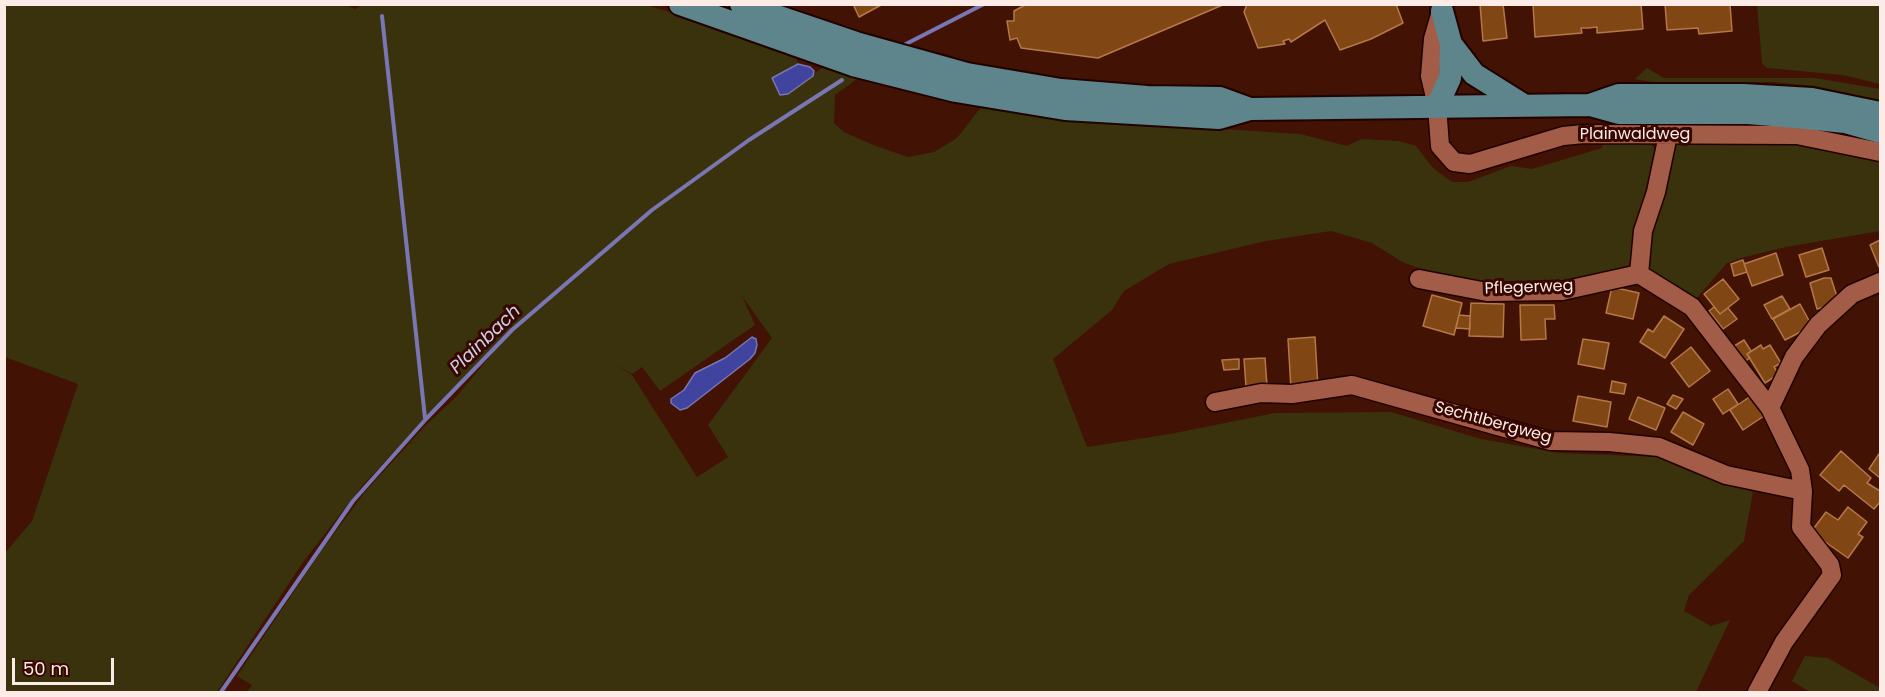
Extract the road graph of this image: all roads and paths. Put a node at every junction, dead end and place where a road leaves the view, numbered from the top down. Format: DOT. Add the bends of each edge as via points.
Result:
graph roads {
  1 [pos="680,4"];
  2 [pos="741,4"];
  3 [pos="1442,8"];
  4 [pos="1451,44"];
  5 [pos="1522,104"];
  6 [pos="1590,105"];
  7 [pos="1437,106"];
  8 [pos="1250,109"];
  9 [pos="1881,113"];
  10 [pos="1881,132"];
  11 [pos="1668,135"];
  12 [pos="1881,152"];
  13 [pos="1639,274"];
  14 [pos="1419,279"];
  15 [pos="1881,282"];
  16 [pos="1215,402"];
  17 [pos="1770,408"];
  18 [pos="1803,491"];
  19 [pos="1756,693"];
  1 -- 8 [label="main road" via="853,65 996,98 1065,109 1159,116 1219,118"];
  2 -- 8 [label="main road" via="856,43 967,74 1061,90 1220,98"];
  3 -- 4 [label="main road"];
  3 -- 7 [label="street, Plainwaldweg" via="1433,39 1430,76"];
  4 -- 5 [label="main road" via="1474,74"];
  4 -- 7 [label="main road" via="1450,78"];
  5 -- 6 [label="main road"];
  5 -- 7 [label="main road"];
  6 -- 9 [label="main road" via="1619,95 1743,95 1812,99"];
  6 -- 10 [label="main road" via="1619,113 1796,117 1845,122"];
  7 -- 8 [label="main road"];
  7 -- 11 [label="street, Plainwaldweg" via="1438,138 1444,154 1454,162 1470,164 1563,136"];
  11 -- 12 [label="street, Plainwaldweg" via="1797,135"];
  11 -- 13 [label="street" via="1643,231"];
  13 -- 14 [label="street, Pflegerweg" via="1562,291 1487,292"];
  13 -- 17 [label="street" via="1692,307"];
  15 -- 17 [label="street" via="1852,294 1818,325 1794,357"];
  16 -- 18 [label="street, Sechtlbergweg" via="1261,393 1292,394 1352,385 1551,441 1659,447 1726,475"];
  17 -- 18 [label="street" via="1800,470"];
  18 -- 19 [label="street" via="1801,527 1830,565 1832,575 1784,642"];
}
